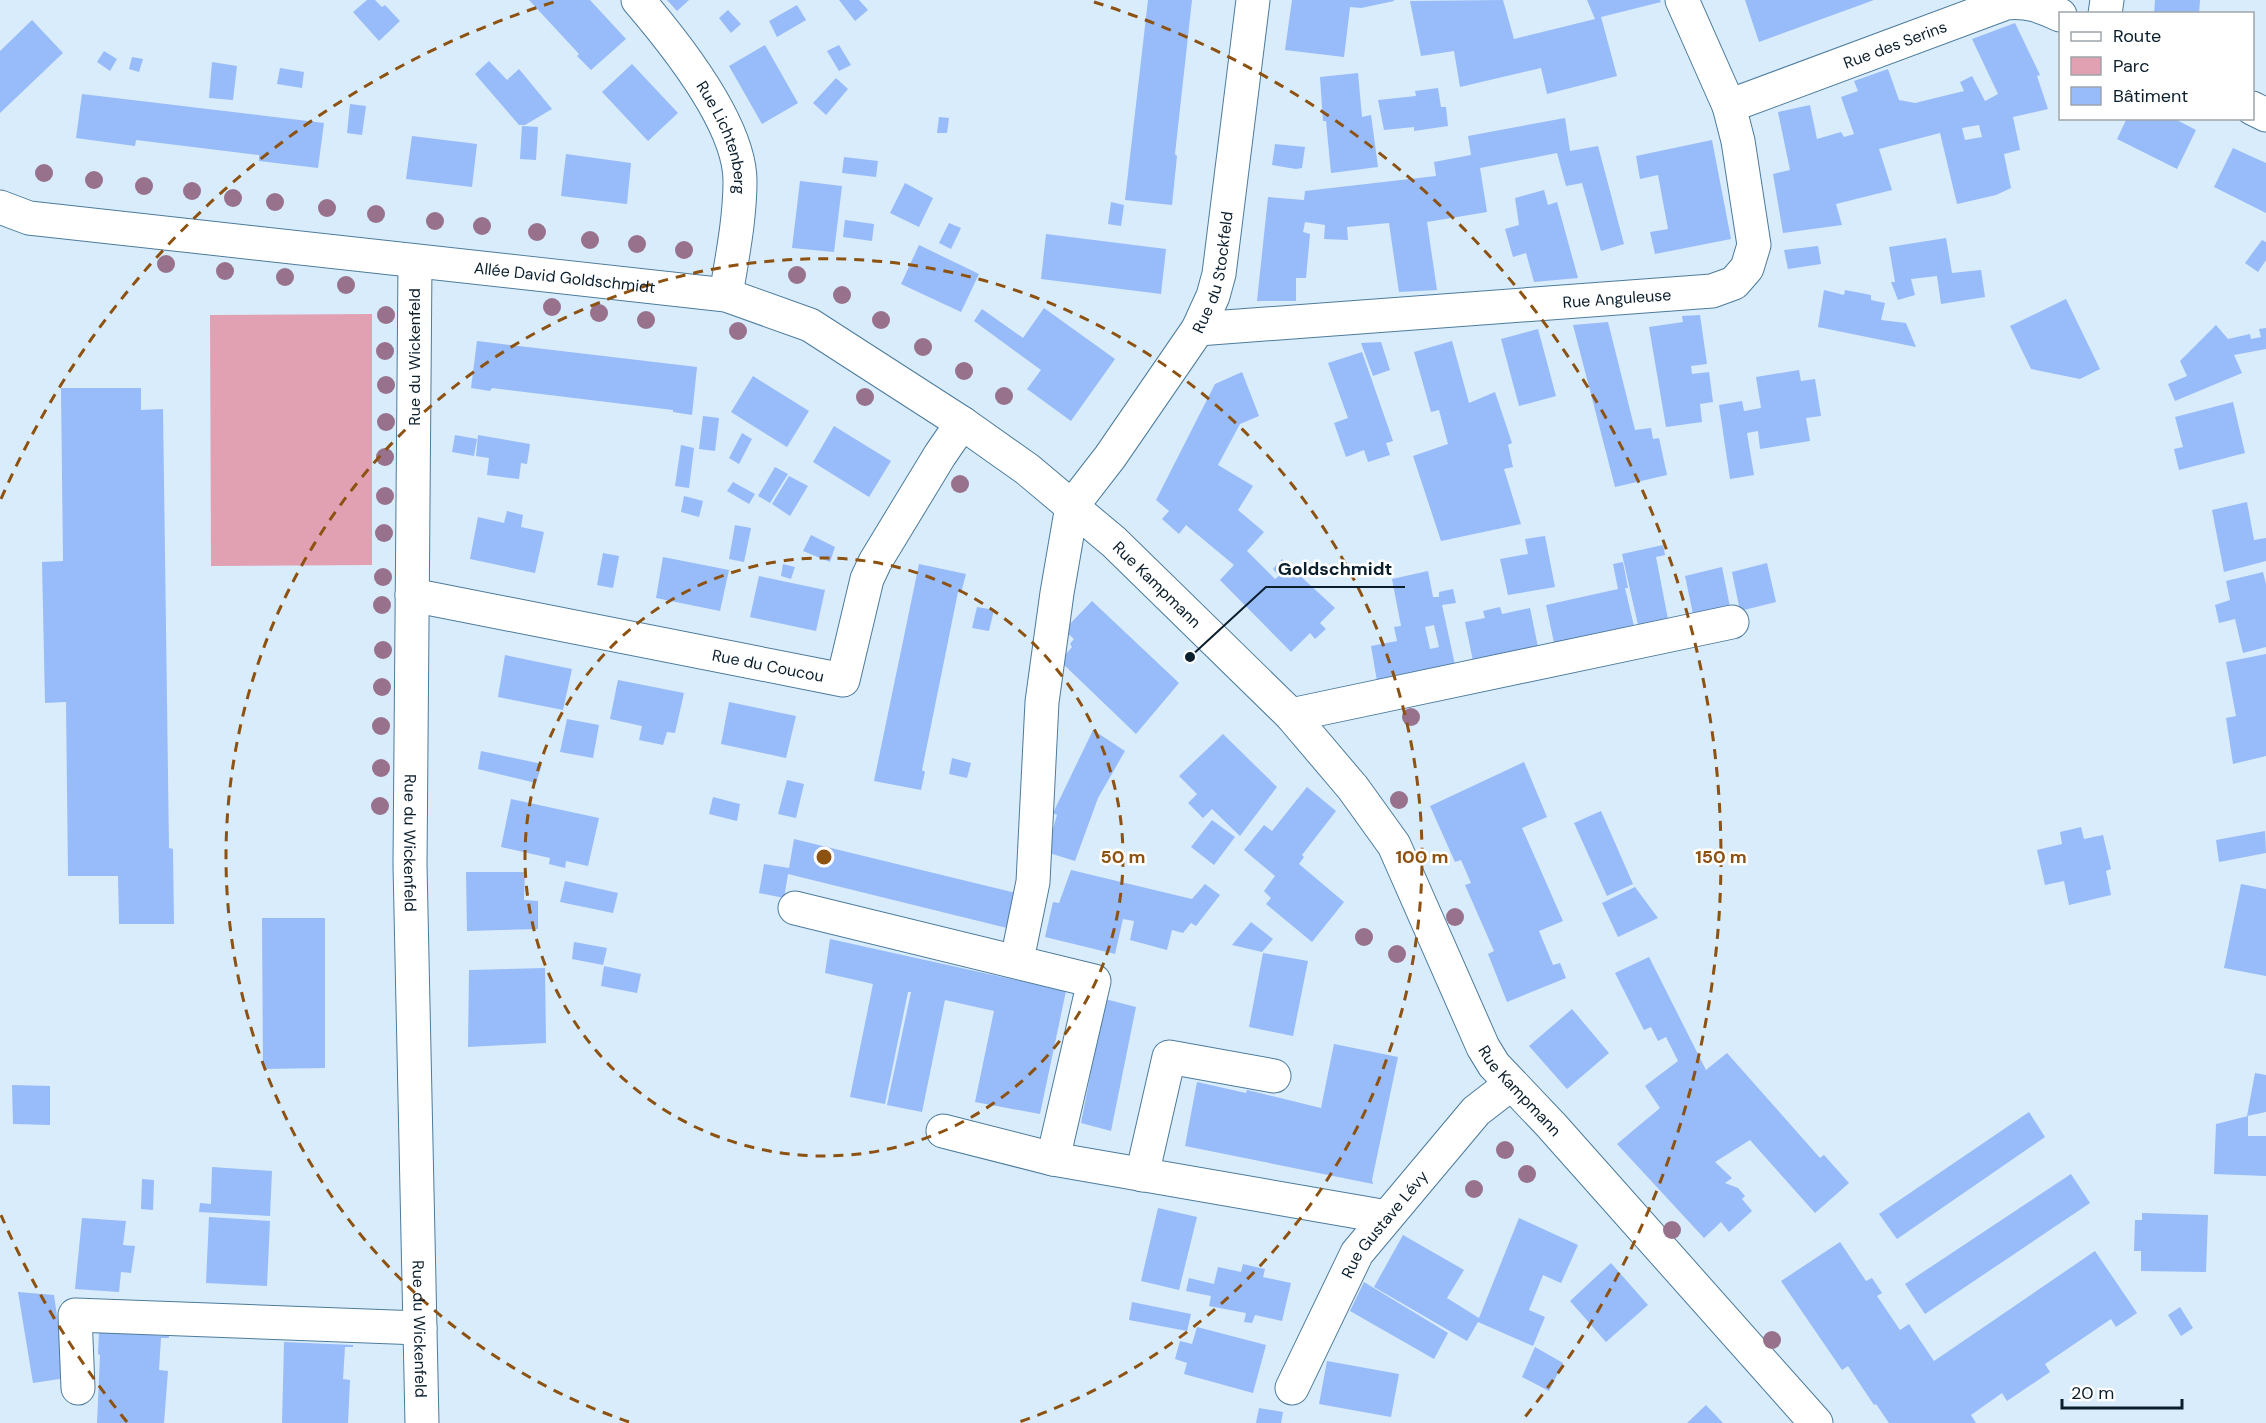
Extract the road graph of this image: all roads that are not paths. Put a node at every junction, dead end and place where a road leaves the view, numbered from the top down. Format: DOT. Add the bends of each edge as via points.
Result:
graph roads {
  1 [pos="638,0"];
  2 [pos="1253,0"];
  3 [pos="1682,0"];
  4 [pos="2059,14"];
  5 [pos="1729,106"];
  6 [pos="0,207"];
  7 [pos="416,263"];
  8 [pos="726,296"];
  9 [pos="1198,329"];
  10 [pos="962,423"];
  11 [pos="1072,506"];
  12 [pos="412,595"];
  13 [pos="1732,622"];
  14 [pos="1291,715"];
  15 [pos="795,908"];
  16 [pos="1017,960"];
  17 [pos="1274,1076"];
  18 [pos="1511,1084"];
  19 [pos="943,1131"];
  20 [pos="1053,1159"];
  21 [pos="1142,1175"];
  22 [pos="1387,1217"];
  23 [pos="420,1328"];
  24 [pos="78,1388"];
  25 [pos="1292,1388"];
  26 [pos="422,1423"];
  27 [pos="1816,1423"];
  1 -- 8 [label="street, Rue Lichtenberg" via="694,71 733,144 740,181"];
  2 -- 9 [label="street, Rue du Stockfeld" via="1219,274"];
  3 -- 5 [label="street, Rue Anguleuse"];
  4 -- 5 [label="street, Rue des Serins" via="2023,1 2006,3"];
  5 -- 9 [label="street, Rue Anguleuse" via="1754,245 1748,268 1734,283 1712,291"];
  6 -- 7 [label="street, Allée David Goldschmidt" via="29,219"];
  7 -- 8 [label="street, Allée David Goldschmidt"];
  7 -- 12 [label="street, Rue du Wickenfeld"];
  8 -- 10 [label="street, Allée David Goldschmidt" via="810,325"];
  9 -- 11 [label="street, Rue du Stockfeld" via="1110,458"];
  10 -- 11 [label="street, Allée David Goldschmidt"];
  10 -- 12 [label="street, Rue du Coucou" via="867,579 843,680"];
  11 -- 14 [label="street, Rue Kampmann"];
  11 -- 16 [label="street" via="1042,702 1033,882"];
  12 -- 23 [label="street, Rue du Wickenfeld" via="410,865"];
  13 -- 14 [label="street"];
  14 -- 18 [label="street, Rue Kampmann" via="1353,788 1394,845 1483,1047"];
  15 -- 16 [label="street"];
  16 -- 20 [label="street" via="1094,981"];
  17 -- 21 [label="street" via="1169,1057"];
  18 -- 22 [label="street, Rue Gustave Lévy" via="1476,1111"];
  18 -- 27 [label="street, Rue Kampmann"];
  19 -- 20 [label="street"];
  20 -- 21 [label="street"];
  21 -- 22 [label="street"];
  22 -- 25 [label="street, Rue Gustave Lévy" via="1357,1253"];
  23 -- 24 [label="street" via="75,1315"];
  23 -- 26 [label="street, Rue du Wickenfeld"];
}
